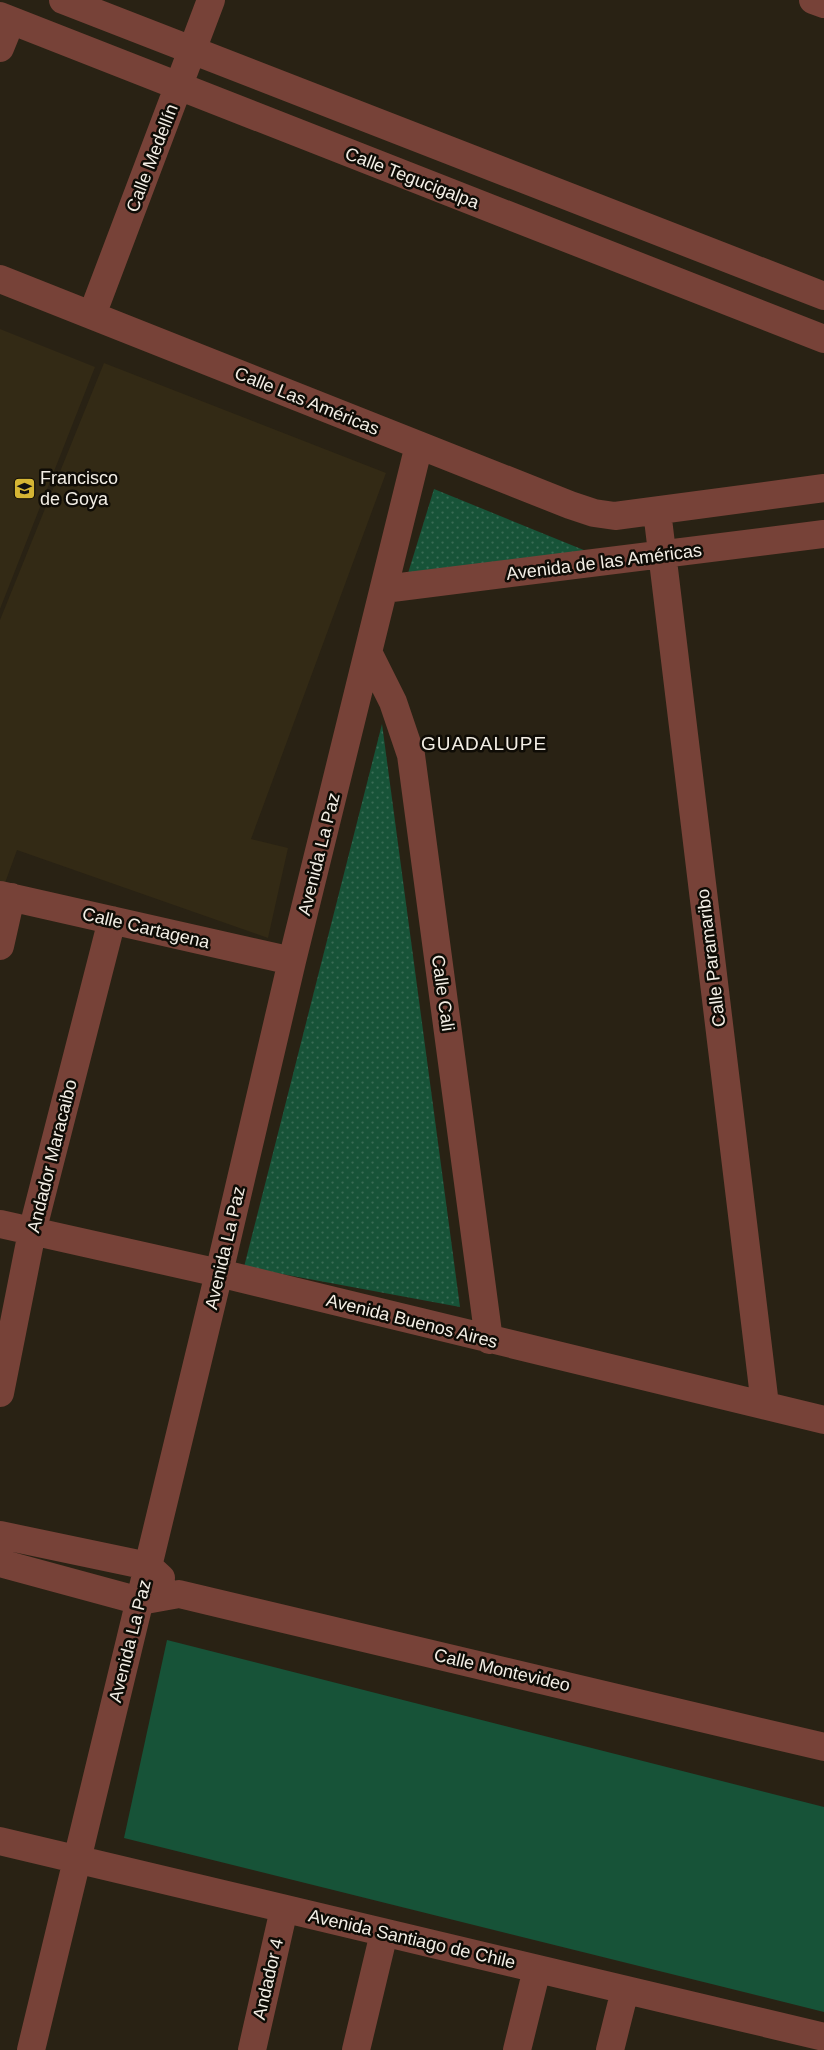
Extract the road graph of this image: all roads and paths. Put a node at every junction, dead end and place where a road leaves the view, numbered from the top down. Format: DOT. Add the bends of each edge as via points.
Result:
graph roads {
  1 [pos="63,0"];
  2 [pos="211,0"];
  3 [pos="813,0"];
  4 [pos="824,4"];
  5 [pos="5,18"];
  6 [pos="0,48"];
  7 [pos="193,51"];
  8 [pos="179,87"];
  9 [pos="0,279"];
  10 [pos="824,296"];
  11 [pos="92,315"];
  12 [pos="824,339"];
  13 [pos="419,445"];
  14 [pos="824,488"];
  15 [pos="657,510"];
  16 [pos="824,534"];
  17 [pos="662,554"];
  18 [pos="384,589"];
  19 [pos="369,654"];
  20 [pos="6,896"];
  21 [pos="112,920"];
  22 [pos="0,946"];
  23 [pos="292,961"];
  24 [pos="0,1224"];
  25 [pos="32,1232"];
  26 [pos="219,1273"];
  27 [pos="490,1340"];
  28 [pos="0,1393"];
  29 [pos="765,1405"];
  30 [pos="824,1420"];
  31 [pos="0,1535"];
  32 [pos="0,1563"];
  33 [pos="148,1566"];
  34 [pos="179,1594"];
  35 [pos="140,1600"];
  36 [pos="824,1747"];
  37 [pos="0,1841"];
  38 [pos="77,1860"];
  39 [pos="284,1909"];
  40 [pos="384,1933"];
  41 [pos="537,1969"];
  42 [pos="625,1990"];
  43 [pos="824,2037"];
  44 [pos="31,2050"];
  45 [pos="252,2050"];
  46 [pos="356,2050"];
  47 [pos="517,2050"];
  48 [pos="610,2050"];
  1 -- 7 [label="street"];
  2 -- 7 [label="street, Calle Medellín"];
  3 -- 4 [label="street"];
  5 -- 6 [label="street"];
  5 -- 8 [label="street, Calle Tegucigalpa"];
  7 -- 8 [label="street, Calle Medellín"];
  7 -- 10 [label="street"];
  8 -- 11 [label="street, Calle Medellín"];
  8 -- 12 [label="street, Calle Tegucigalpa"];
  9 -- 11 [label="street, Calle Las Américas"];
  11 -- 13 [label="street, Calle Las Américas"];
  13 -- 15 [label="street, Calle Las Américas" via="594,512 615,516"];
  13 -- 18 [label="street, Avenida La Paz"];
  14 -- 15 [label="street"];
  15 -- 17 [label="street, Calle Paramaribo"];
  16 -- 17 [label="street, Avenida de las Américas"];
  17 -- 18 [label="street, Avenida de las Américas"];
  17 -- 29 [label="street, Calle Paramaribo"];
  18 -- 19 [label="street, Avenida La Paz"];
  19 -- 23 [label="street, Avenida La Paz"];
  19 -- 27 [label="street, Calle Cali" via="393,702 411,755"];
  20 -- 21 [label="street, Calle Cartagena"];
  20 -- 22 [label="street"];
  21 -- 23 [label="street, Calle Cartagena"];
  21 -- 25 [label="street, Andador Maracaibo"];
  23 -- 26 [label="street, Avenida La Paz"];
  24 -- 25 [label="street, Avenida Buenos Aires"];
  25 -- 26 [label="street, Avenida Buenos Aires"];
  25 -- 28 [label="street, Andador Maracaibo"];
  26 -- 27 [label="street, Avenida Buenos Aires"];
  26 -- 33 [label="street, Avenida La Paz"];
  27 -- 29 [label="street, Avenida Buenos Aires"];
  29 -- 30 [label="street, Avenida Buenos Aires"];
  31 -- 33 [label="street"];
  32 -- 35 [label="street, Calle Montevideo"];
  33 -- 34 [label="street, Calle Montevideo"];
  33 -- 35 [label="street, Avenida La Paz"];
  34 -- 35 [label="street, Calle Montevideo"];
  34 -- 36 [label="street, Calle Montevideo"];
  35 -- 38 [label="street, Avenida La Paz"];
  37 -- 38 [label="street, Avenida Santiago de Chile"];
  38 -- 39 [label="street, Avenida Santiago de Chile"];
  38 -- 44 [label="street, Avenida La Paz"];
  39 -- 40 [label="street, Avenida Santiago de Chile"];
  39 -- 45 [label="street, Andador 4"];
  40 -- 41 [label="street, Avenida Santiago de Chile"];
  40 -- 46 [label="street"];
  41 -- 42 [label="street, Avenida Santiago de Chile"];
  41 -- 47 [label="street"];
  42 -- 43 [label="street, Avenida Santiago de Chile"];
  42 -- 48 [label="street"];
}
